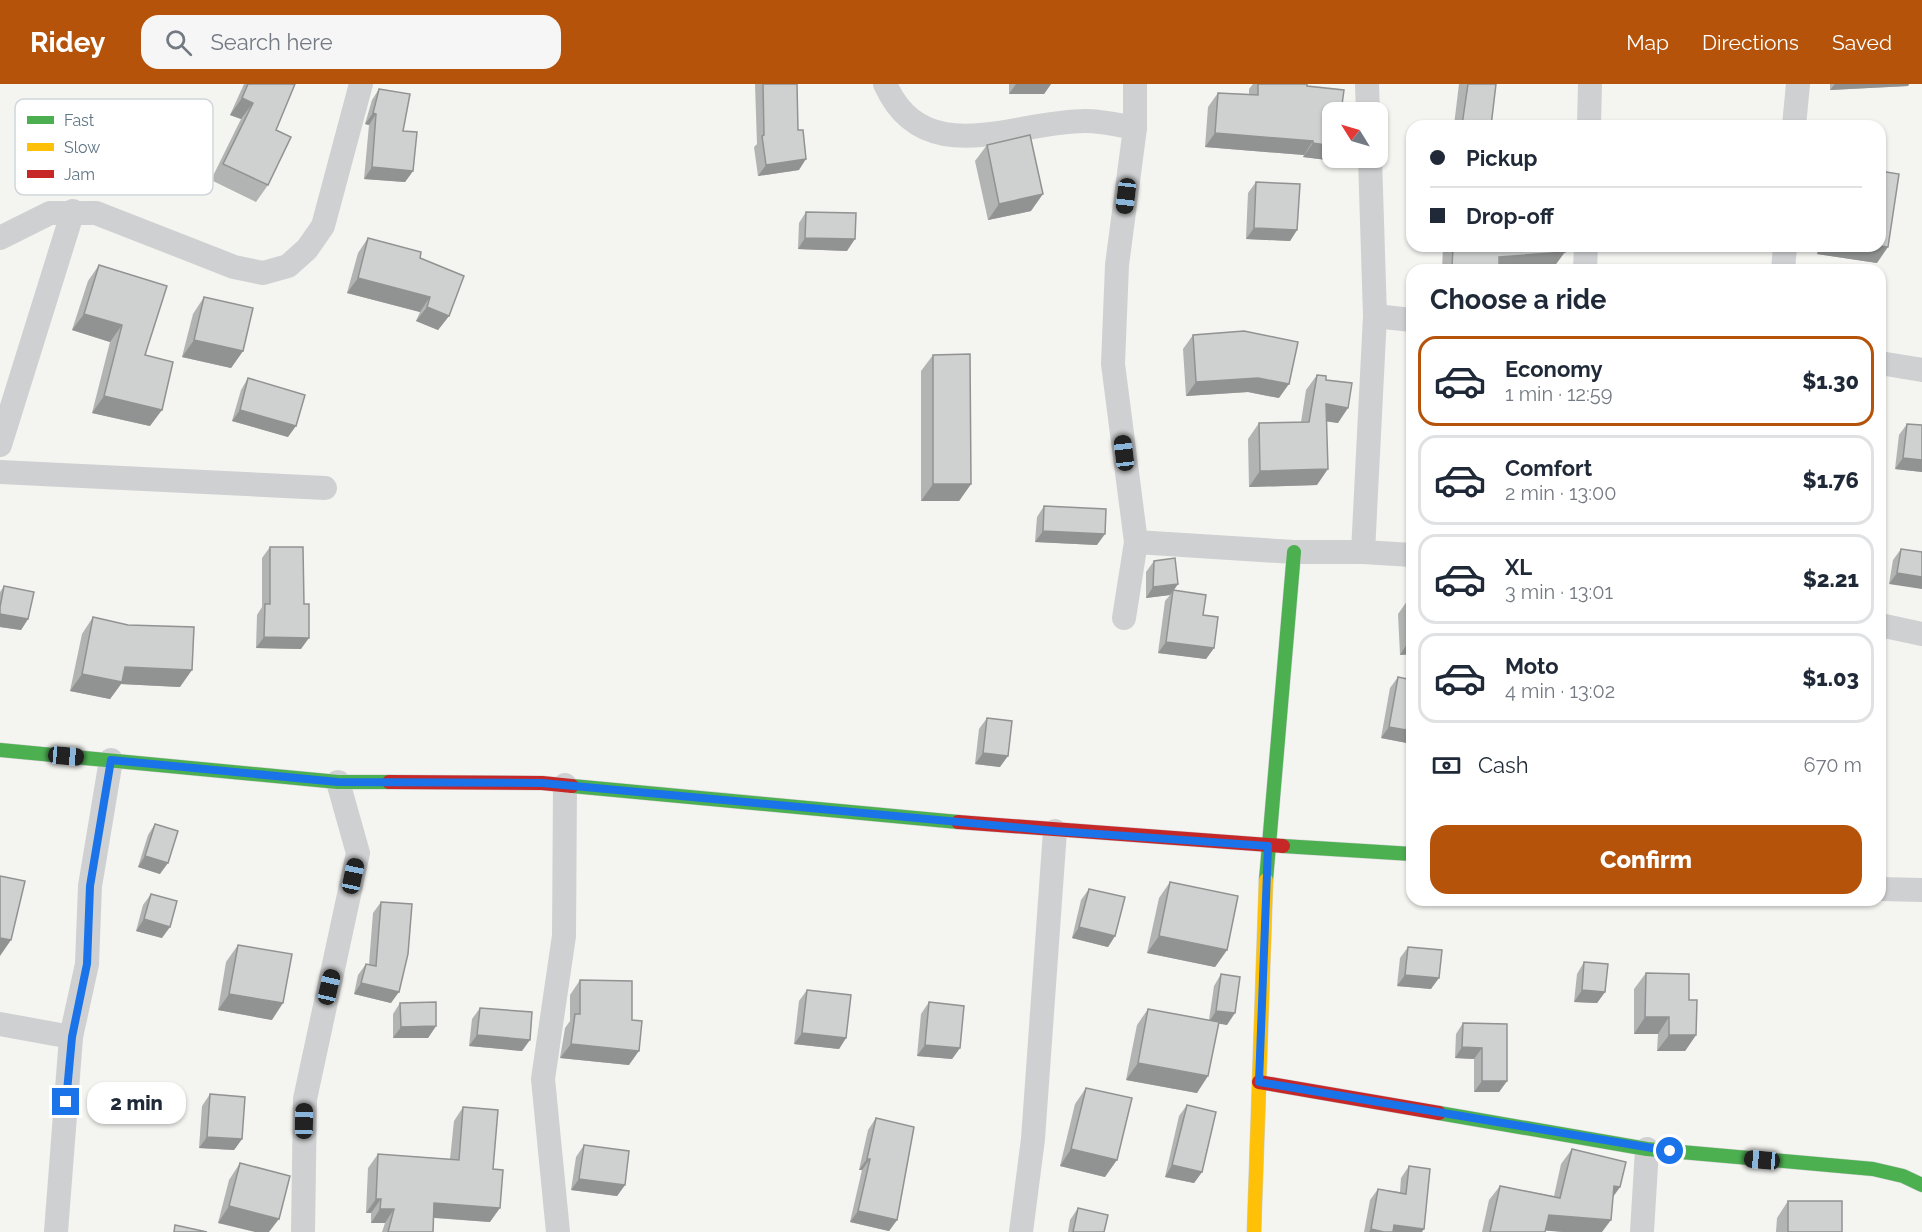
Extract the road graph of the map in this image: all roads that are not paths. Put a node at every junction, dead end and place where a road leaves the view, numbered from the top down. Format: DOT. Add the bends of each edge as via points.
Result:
graph roads {
  1 [pos="361,84"];
  2 [pos="885,84"];
  3 [pos="1135,84"];
  4 [pos="1367,84"];
  5 [pos="1590,84"];
  6 [pos="1798,84"];
  7 [pos="1368,102"];
  8 [pos="1589,120"];
  9 [pos="1795,120"];
  10 [pos="1135,128"];
  11 [pos="1370,168"];
  12 [pos="74,211"];
  13 [pos="0,238"];
  14 [pos="1375,316"];
  15 [pos="1406,319"];
  16 [pos="1886,364"];
  17 [pos="1922,370"];
  18 [pos="0,445"];
  19 [pos="0,472"];
  20 [pos="325,488"];
  21 [pos="1136,542"];
  22 [pos="1294,552"];
  23 [pos="1363,552"];
  24 [pos="1406,555"];
  25 [pos="1124,618"];
  26 [pos="1886,626"];
  27 [pos="1922,634"];
  28 [pos="0,750"];
  29 [pos="111,760"];
  30 [pos="338,782"];
  31 [pos="565,785"];
  32 [pos="1055,831"];
  33 [pos="1268,846"];
  34 [pos="1406,854"];
  35 [pos="1886,889"];
  36 [pos="1922,890"];
  37 [pos="0,1024"];
  38 [pos="72,1037"];
  39 [pos="1259,1082"];
  40 [pos="1647,1149"];
  41 [pos="1922,1185"];
  42 [pos="56,1232"];
  43 [pos="303,1232"];
  44 [pos="558,1232"];
  45 [pos="1021,1232"];
  46 [pos="1254,1232"];
  47 [pos="1642,1232"];
  1 -- 12 [label="street" via="323,226 307,249 288,266 263,273 234,267 96,213"];
  2 -- 10 [label="street" via="902,115 920,128 940,132 970,137 1085,121"];
  3 -- 10 [label="street"];
  4 -- 7 [label="street"];
  5 -- 8 [label="street"];
  6 -- 9 [label="street"];
  10 -- 21 [label="street" via="1117,265 1113,364"];
  11 -- 14 [label="street"];
  12 -- 13 [label="street" via="50,213"];
  12 -- 18 [label="street"];
  14 -- 15 [label="street"];
  14 -- 23 [label="street"];
  16 -- 17 [label="street"];
  19 -- 20 [label="street"];
  21 -- 22 [label="street"];
  21 -- 25 [label="street"];
  22 -- 23 [label="street"];
  22 -- 33 [label="street"];
  23 -- 24 [label="street"];
  26 -- 27 [label="street"];
  28 -- 29 [label="street"];
  29 -- 30 [label="street"];
  29 -- 38 [label="street" via="90,886 87,964"];
  30 -- 31 [label="street"];
  30 -- 43 [label="street" via="358,854 305,1099"];
  31 -- 32 [label="street"];
  31 -- 44 [label="street" via="564,936 543,1079"];
  32 -- 33 [label="street"];
  32 -- 45 [label="street" via="1033,1139"];
  33 -- 34 [label="street"];
  33 -- 39 [label="street"];
  35 -- 36 [label="street"];
  37 -- 38 [label="street"];
  38 -- 42 [label="street"];
  39 -- 40 [label="street"];
  39 -- 46 [label="street"];
  40 -- 41 [label="street" via="1873,1169"];
  40 -- 47 [label="street"];
}
